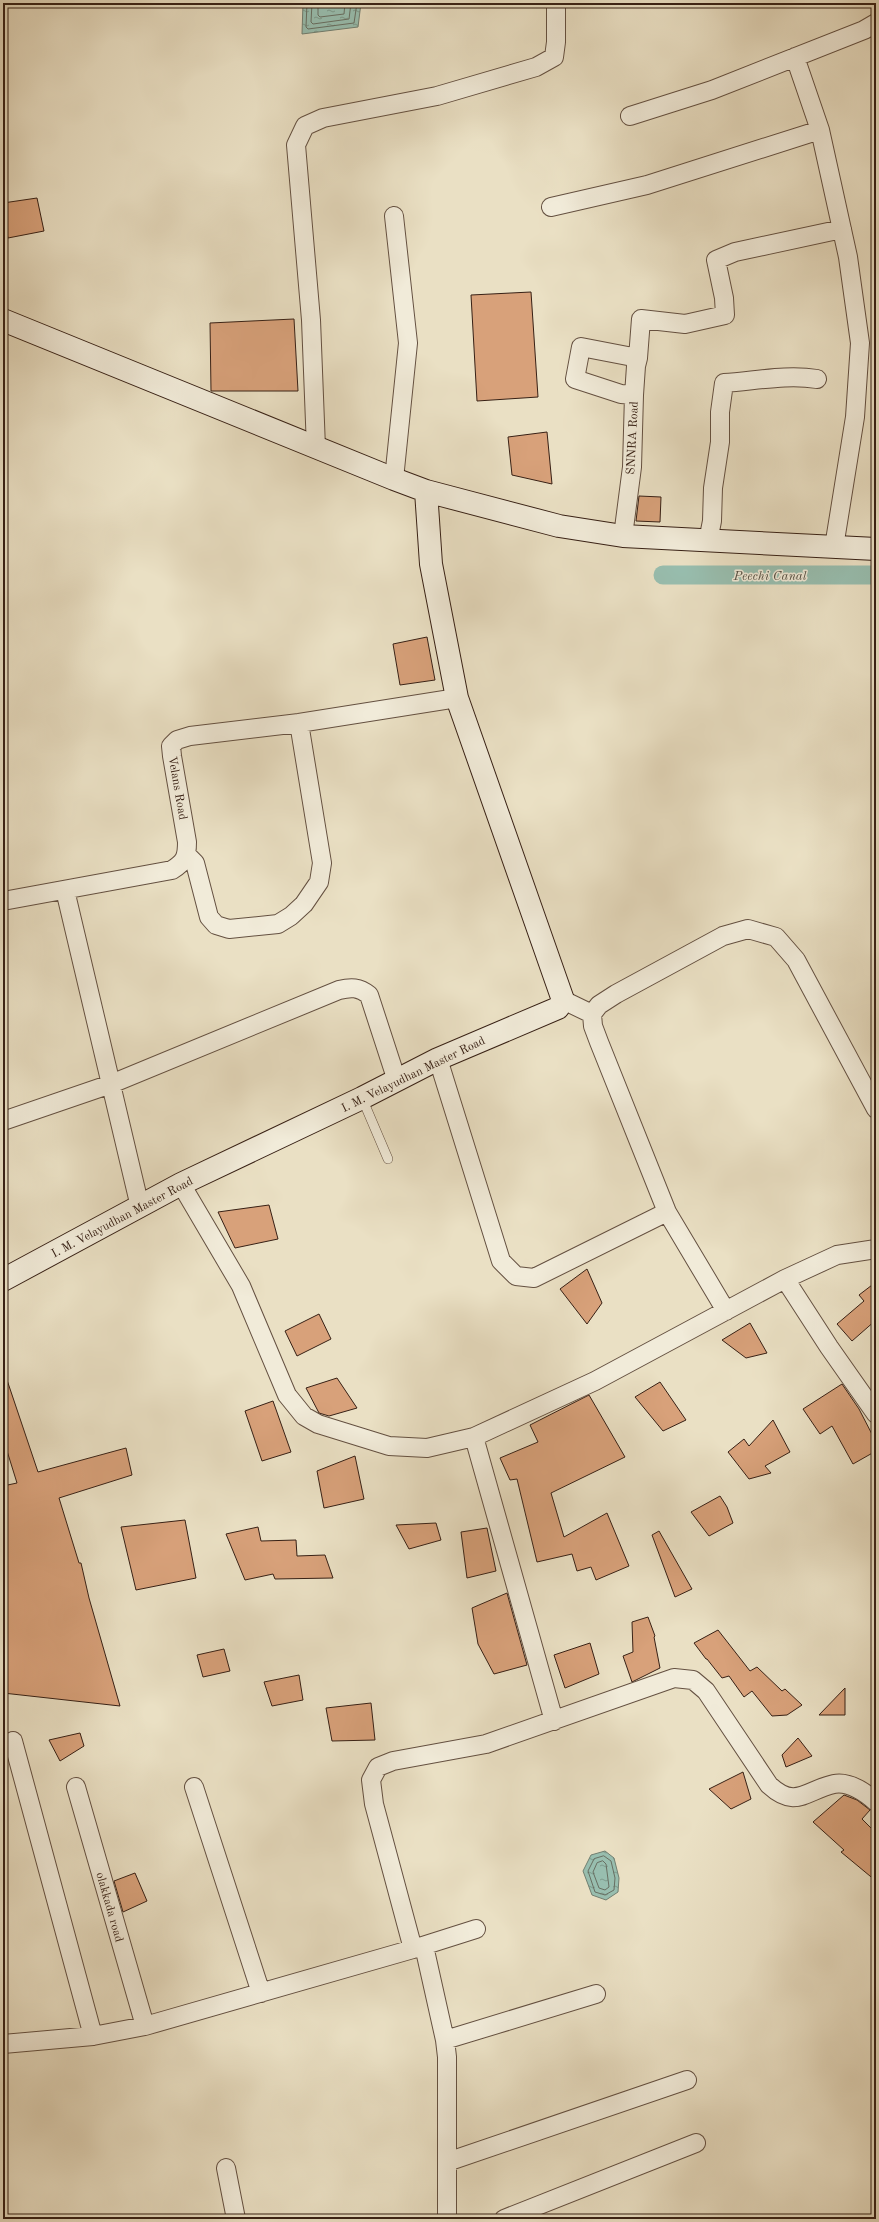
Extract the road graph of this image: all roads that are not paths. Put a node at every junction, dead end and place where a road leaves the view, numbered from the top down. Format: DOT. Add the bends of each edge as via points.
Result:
graph roads {
  1 [pos="556,3"];
  2 [pos="876,22"];
  3 [pos="795,57"];
  4 [pos="630,116"];
  5 [pos="820,130"];
  6 [pos="551,208"];
  7 [pos="394,216"];
  8 [pos="842,229"];
  9 [pos="3,320"];
  10 [pos="638,358"];
  11 [pos="817,379"];
  12 [pos="634,391"];
  13 [pos="316,448"];
  14 [pos="394,479"];
  15 [pos="426,491"];
  16 [pos="623,536"];
  17 [pos="708,541"];
  18 [pos="834,547"];
  19 [pos="876,549"];
  20 [pos="457,698"];
  21 [pos="299,723"];
  22 [pos="187,855"];
  23 [pos="65,890"];
  24 [pos="3,901"];
  25 [pos="563,1000"];
  26 [pos="592,1014"];
  27 [pos="438,1059"];
  28 [pos="396,1081"];
  29 [pos="111,1084"];
  30 [pos="362,1098"];
  31 [pos="876,1109"];
  32 [pos="3,1121"];
  33 [pos="388,1159"];
  34 [pos="181,1184"];
  35 [pos="140,1207"];
  36 [pos="667,1212"];
  37 [pos="876,1249"];
  38 [pos="785,1279"];
  39 [pos="3,1280"];
  40 [pos="726,1311"];
  41 [pos="876,1414"];
  42 [pos="474,1436"];
  43 [pos="554,1721"];
  44 [pos="14,1742"];
  45 [pos="76,1787"];
  46 [pos="194,1787"];
  47 [pos="876,1802"];
  48 [pos="476,1929"];
  49 [pos="418,1948"];
  50 [pos="261,1993"];
  51 [pos="596,1994"];
  52 [pos="145,2026"];
  53 [pos="93,2036"];
  54 [pos="445,2040"];
  55 [pos="3,2044"];
  56 [pos="687,2080"];
  57 [pos="696,2143"];
  58 [pos="447,2162"];
  59 [pos="226,2168"];
  60 [pos="236,2219"];
  61 [pos="446,2219"];
  62 [pos="504,2219"];
  1 -- 13 [label="street" via="554,57 536,66 437,96 323,118 305,126 296,145 311,320"];
  2 -- 3 [label="street" via="864,30"];
  3 -- 4 [label="street" via="712,90"];
  3 -- 5 [label="street"];
  5 -- 6 [label="street" via="647,185"];
  5 -- 8 [label="street"];
  7 -- 14 [label="street" via="408,343"];
  8 -- 10 [label="street" via="735,252 716,260 726,314 685,324 641,319"];
  8 -- 18 [label="street" via="860,343 854,417"];
  9 -- 13 [label="street"];
  10 -- 12 [label="street"];
  10 -- 12 [label="street, SNNRA Road" via="582,347 575,379 621,394"];
  11 -- 17 [label="street" via="777,378 724,383"];
  12 -- 16 [label="street, SNNRA Road" via="632,467"];
  13 -- 14 [label="street"];
  14 -- 15 [label="street"];
  15 -- 16 [label="street" via="559,526"];
  15 -- 20 [label="street" via="431,564"];
  16 -- 17 [label="street"];
  17 -- 18 [label="street"];
  18 -- 19 [label="street"];
  20 -- 21 [label="street, Velans Road"];
  20 -- 25 [label="street"];
  21 -- 22 [label="street, Velans Road" via="190,736 176,740 171,746"];
  21 -- 22 [label="street" via="322,863 319,882 304,904 278,924 229,929 216,925 209,917 195,864"];
  22 -- 23 [label="street" via="182,864 172,870"];
  23 -- 24 [label="street"];
  23 -- 29 [label="street"];
  25 -- 26 [label="street"];
  25 -- 27 [label="street, I. M. Velayudhan Master Road" via="558,1008"];
  26 -- 31 [label="street" via="616,994 724,936 748,929 776,937 796,960"];
  26 -- 36 [label="street" via="599,1042"];
  27 -- 28 [label="street, I. M. Velayudhan Master Road"];
  27 -- 36 [label="street" via="501,1261 516,1276 534,1278"];
  28 -- 29 [label="street" via="369,995 361,989 349,988"];
  28 -- 30 [label="street, I. M. Velayudhan Master Road"];
  29 -- 32 [label="street"];
  29 -- 35 [label="street"];
  30 -- 33 [label="lane"];
  30 -- 34 [label="street, I. M. Velayudhan Master Road"];
  34 -- 35 [label="street, I. M. Velayudhan Master Road"];
  34 -- 42 [label="street" via="240,1286 287,1395 304,1416 318,1424 389,1446 427,1448"];
  35 -- 39 [label="street, I. M. Velayudhan Master Road"];
  36 -- 40 [label="street"];
  37 -- 38 [label="street" via="837,1255"];
  38 -- 40 [label="street"];
  38 -- 41 [label="street"];
  40 -- 42 [label="street" via="595,1381"];
  42 -- 43 [label="street"];
  43 -- 47 [label="street" via="674,1678 693,1680 706,1691 769,1785 780,1795 796,1799 835,1784 853,1787 866,1793"];
  43 -- 49 [label="street" via="486,1744 393,1761 378,1767 371,1780 374,1804"];
  44 -- 53 [label="street"];
  45 -- 52 [label="street, olakkada road"];
  46 -- 50 [label="street"];
  48 -- 49 [label="street"];
  49 -- 50 [label="street"];
  49 -- 54 [label="street"];
  50 -- 52 [label="street"];
  51 -- 54 [label="street"];
  52 -- 53 [label="street"];
  53 -- 55 [label="street"];
  54 -- 58 [label="street"];
  56 -- 58 [label="street"];
  57 -- 62 [label="street"];
  58 -- 61 [label="street"];
  59 -- 60 [label="street"];
}
